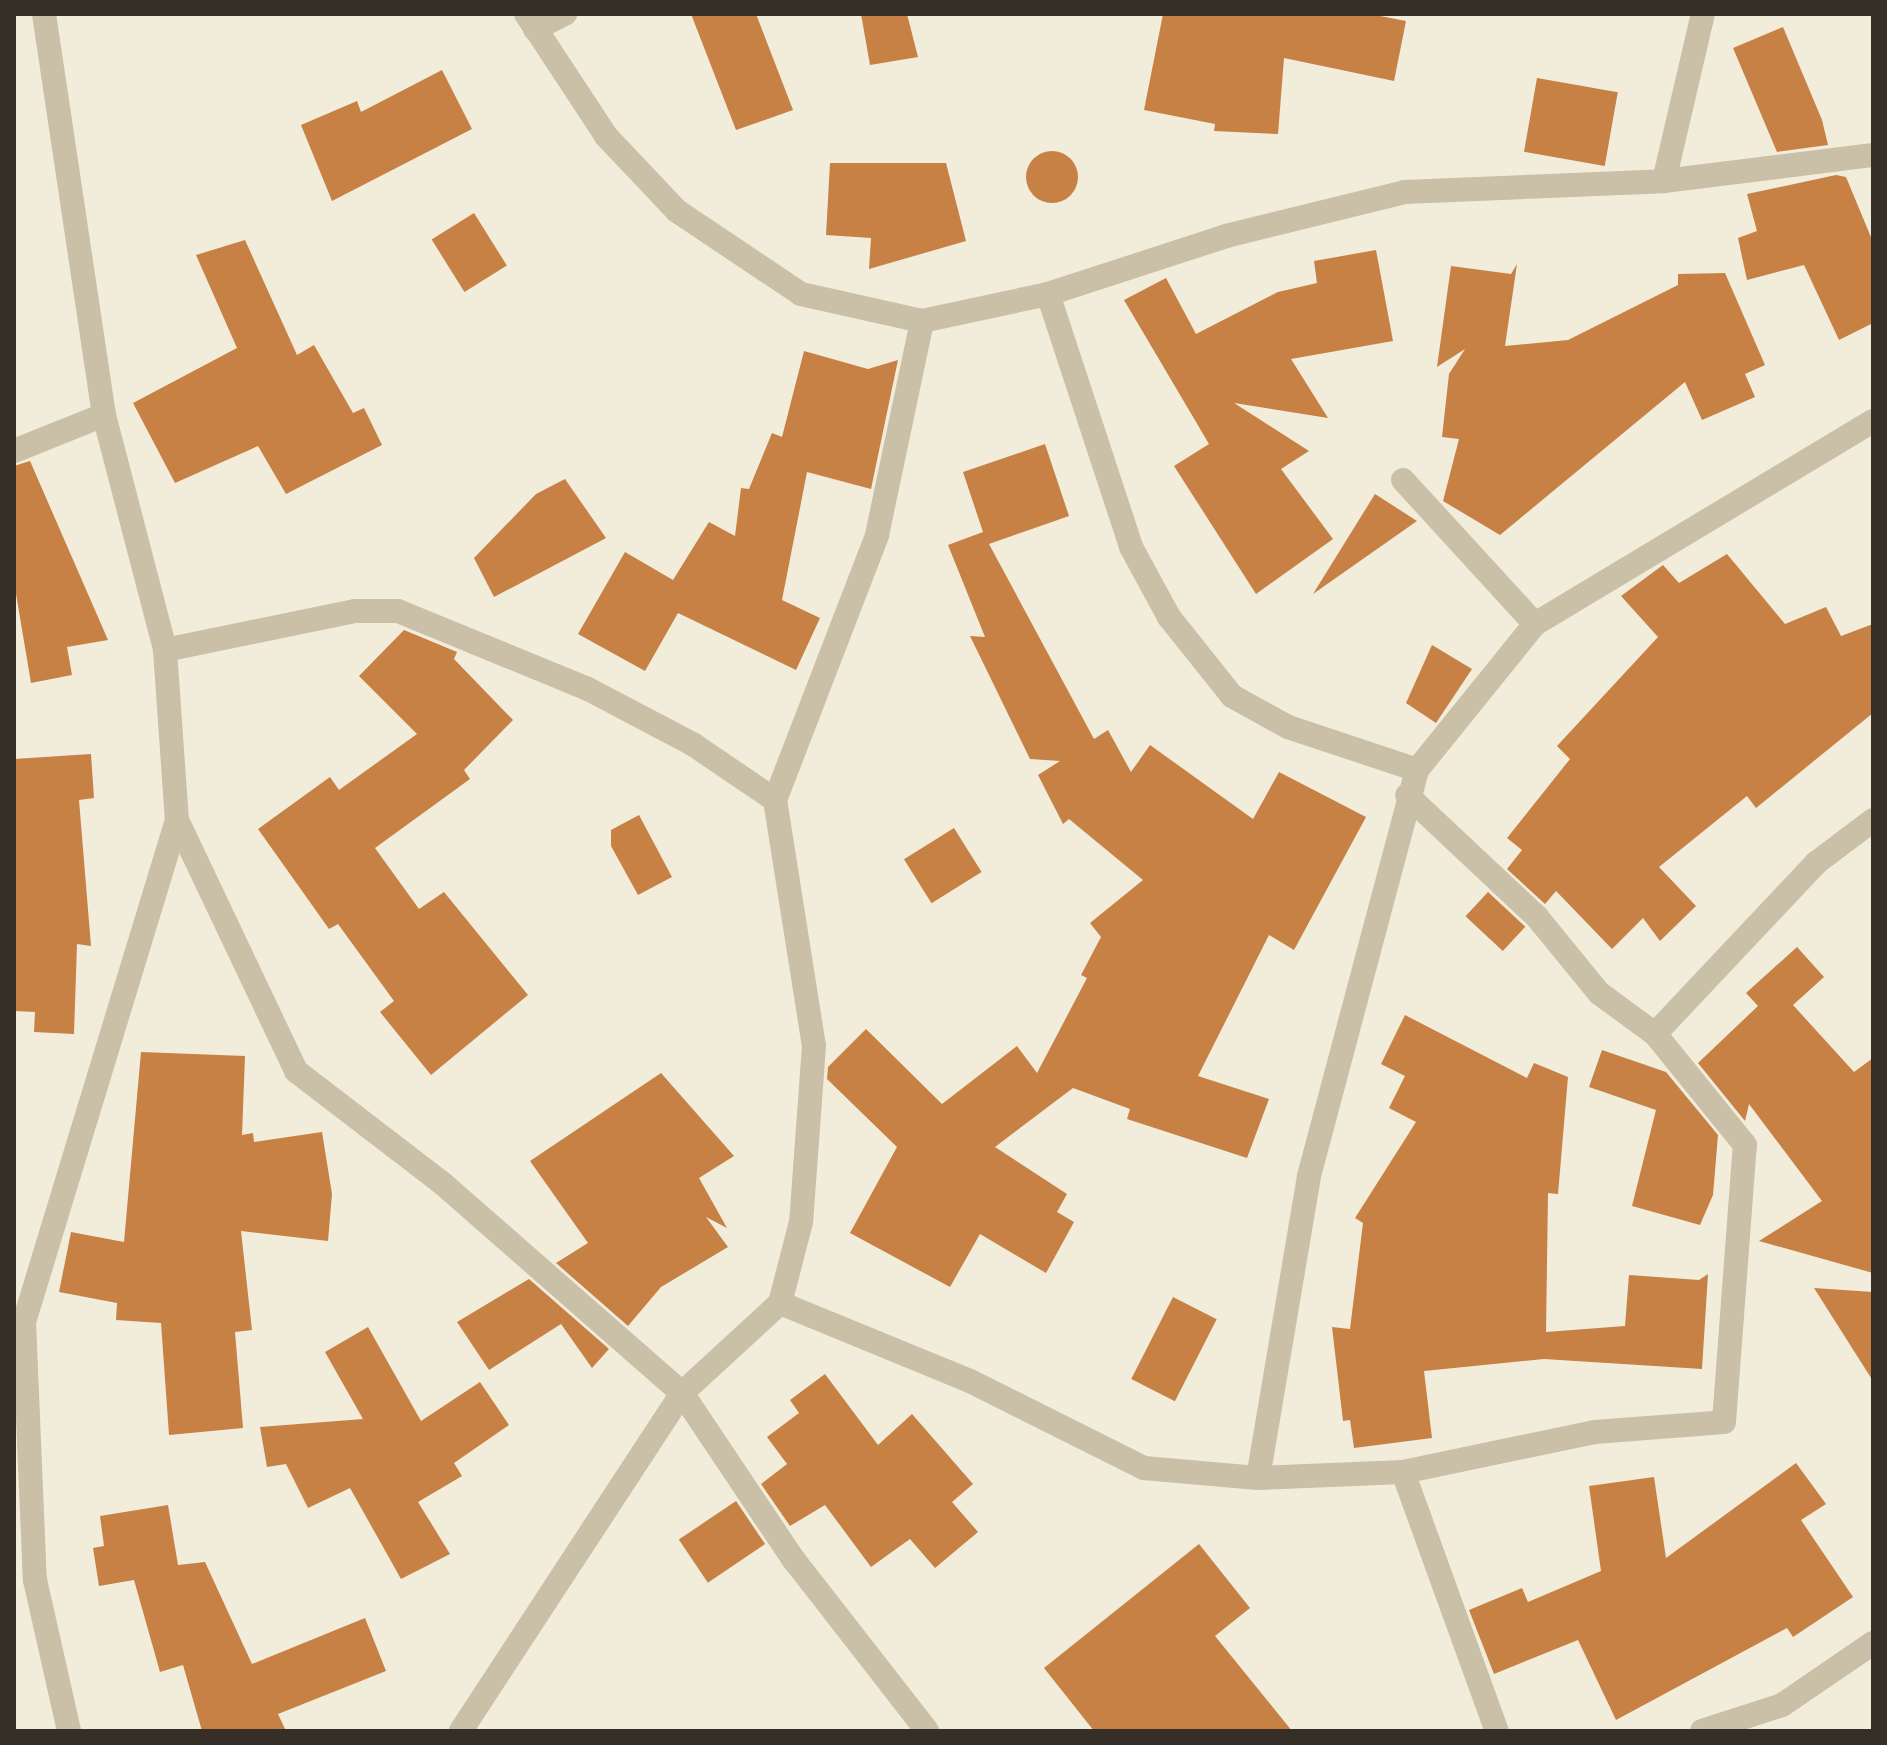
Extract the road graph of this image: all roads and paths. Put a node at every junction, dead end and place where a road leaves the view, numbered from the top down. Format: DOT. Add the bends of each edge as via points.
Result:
graph roads {
  1 [pos="44,14"];
  2 [pos="565,14"];
  3 [pos="1703,14"];
  4 [pos="530,21"];
  5 [pos="1873,155"];
  6 [pos="1664,181"];
  7 [pos="1048,294"];
  8 [pos="922,321"];
  9 [pos="104,415"];
  10 [pos="1873,421"];
  11 [pos="14,451"];
  12 [pos="1403,480"];
  13 [pos="1535,624"];
  14 [pos="165,650"];
  15 [pos="1417,770"];
  16 [pos="1407,795"];
  17 [pos="775,800"];
  18 [pos="177,820"];
  19 [pos="1873,820"];
  20 [pos="1655,1034"];
  21 [pos="780,1303"];
  22 [pos="682,1393"];
  23 [pos="1403,1472"];
  24 [pos="1258,1478"];
  25 [pos="1873,1643"];
  26 [pos="69,1731"];
  27 [pos="461,1731"];
  28 [pos="927,1731"];
  29 [pos="1497,1731"];
  30 [pos="1702,1731"];
  1 -- 9 [label="street"];
  2 -- 4 [label="street"];
  3 -- 6 [label="street"];
  4 -- 8 [label="street" via="606,136 677,211 801,294"];
  5 -- 6 [label="street"];
  6 -- 7 [label="street" via="1405,192 1226,236"];
  7 -- 8 [label="street"];
  7 -- 15 [label="street" via="1131,547 1169,617 1232,696 1288,727"];
  8 -- 17 [label="street" via="877,535"];
  9 -- 11 [label="street"];
  9 -- 14 [label="street"];
  10 -- 13 [label="street"];
  12 -- 13 [label="street"];
  13 -- 15 [label="street"];
  14 -- 17 [label="street" via="355,611 398,611 588,689 694,745"];
  14 -- 18 [label="street"];
  15 -- 16 [label="street"];
  16 -- 20 [label="street" via="1537,917 1599,993"];
  16 -- 24 [label="street" via="1309,1176"];
  17 -- 21 [label="street" via="814,1046 801,1222"];
  18 -- 22 [label="street" via="296,1071 442,1183"];
  18 -- 26 [label="street" via="24,1322 35,1580"];
  19 -- 20 [label="street" via="1816,863"];
  20 -- 23 [label="street" via="1745,1145 1724,1422 1581,1434"];
  21 -- 22 [label="street"];
  21 -- 24 [label="street" via="970,1381 1144,1468"];
  22 -- 27 [label="street"];
  22 -- 28 [label="street" via="794,1560"];
  23 -- 24 [label="street"];
  23 -- 29 [label="street"];
  25 -- 30 [label="street" via="1782,1705"];
}
